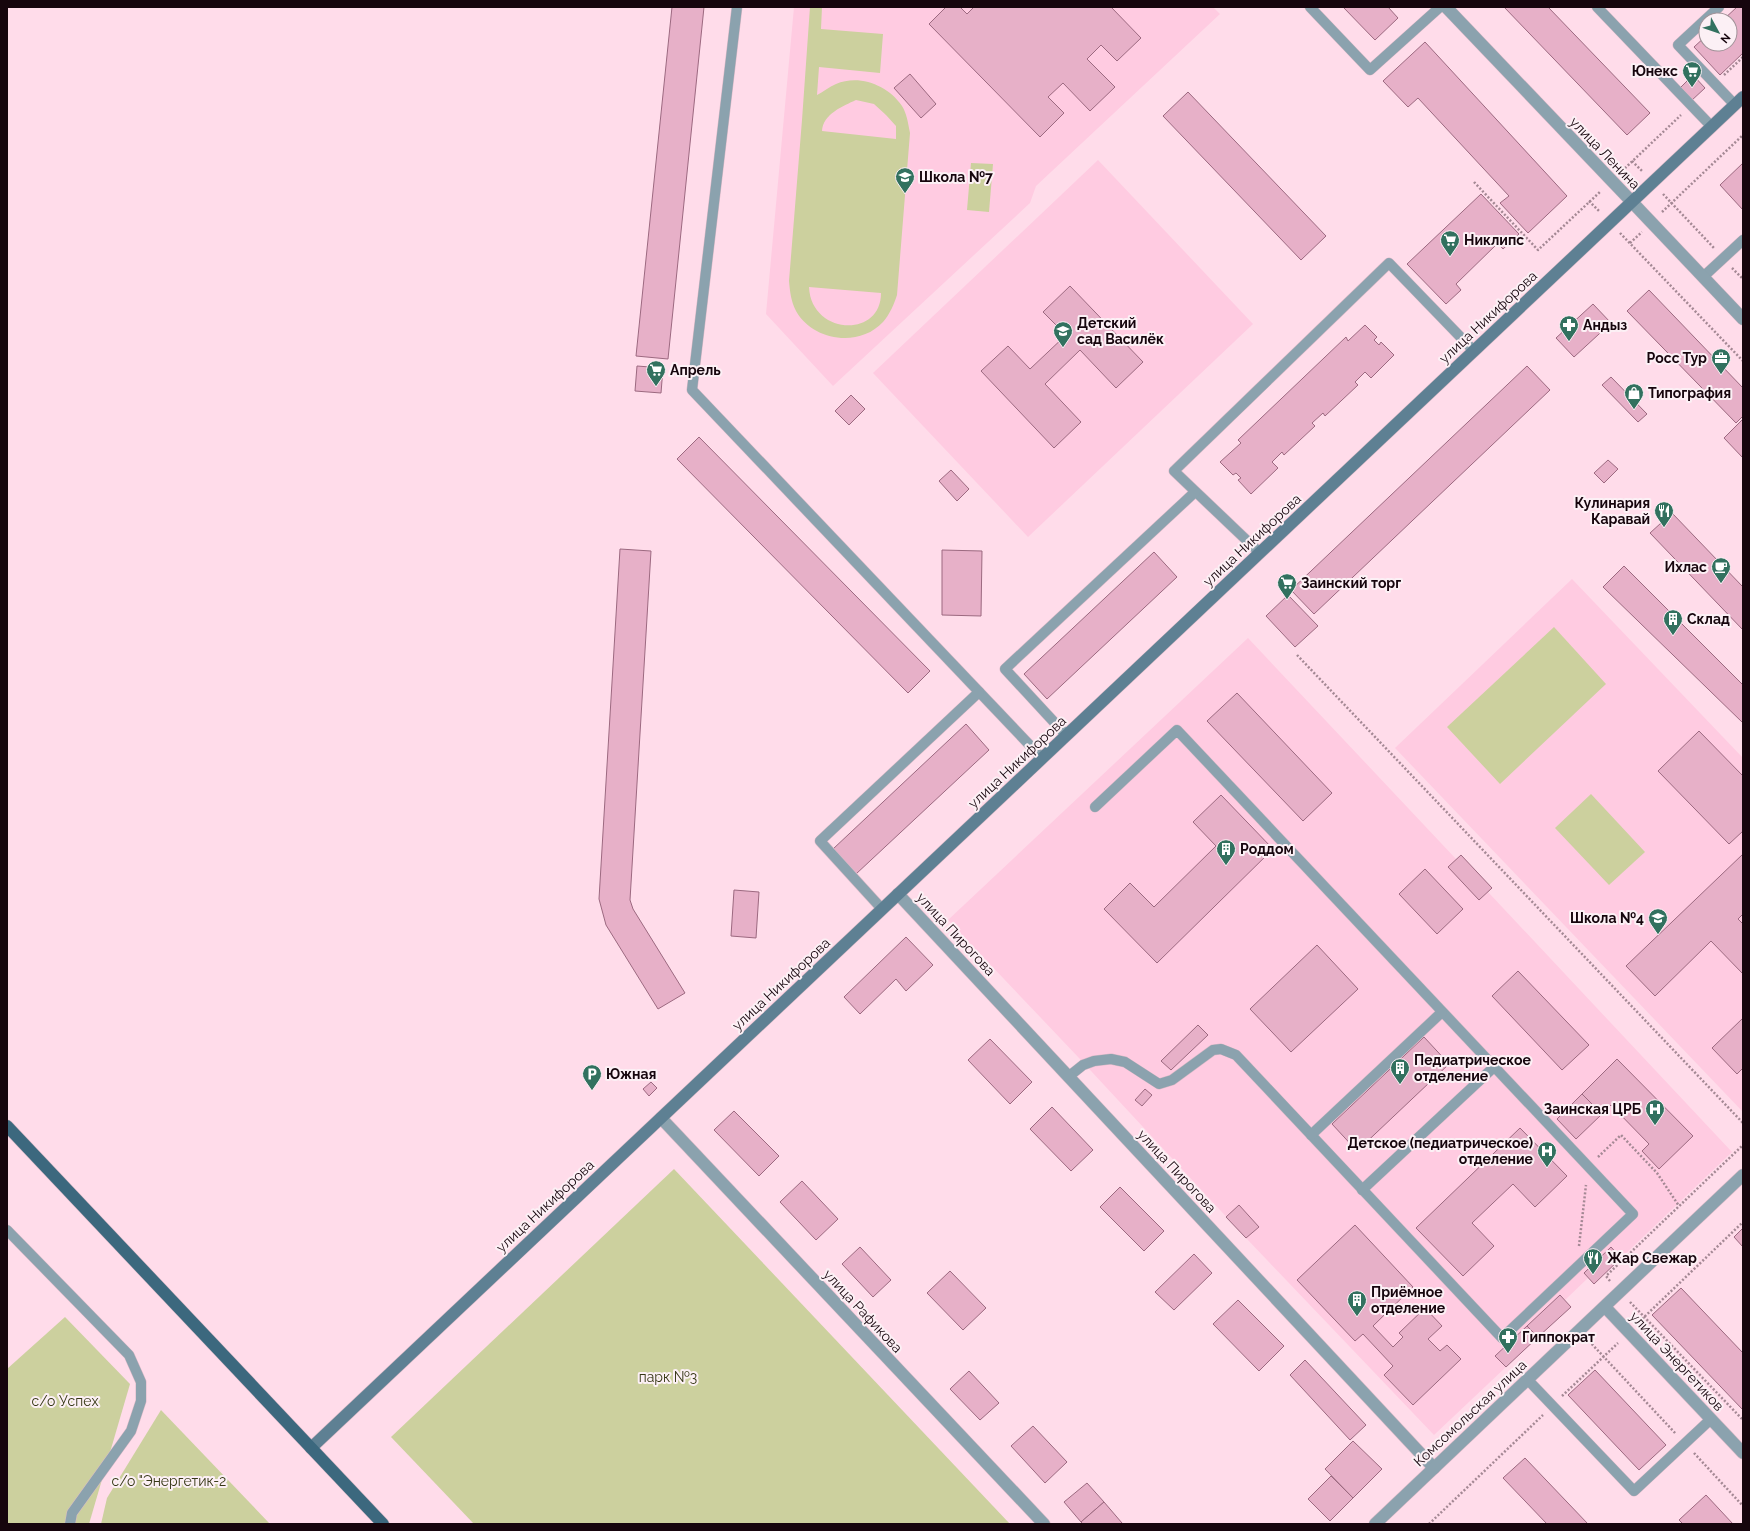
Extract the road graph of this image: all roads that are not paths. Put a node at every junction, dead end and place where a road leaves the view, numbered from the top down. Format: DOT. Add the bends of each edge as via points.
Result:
graph roads {
  1 [pos="737,7"];
  2 [pos="1310,7"];
  3 [pos="1440,7"];
  4 [pos="1446,7"];
  5 [pos="1598,7"];
  6 [pos="1719,7"];
  7 [pos="1739,101"];
  8 [pos="1712,127"];
  9 [pos="1632,202"];
  10 [pos="1743,240"];
  11 [pos="1703,277"];
  12 [pos="1743,319"];
  13 [pos="1474,350"];
  14 [pos="1195,492"];
  15 [pos="1260,553"];
  16 [pos="979,692"];
  17 [pos="1066,735"];
  18 [pos="1042,758"];
  19 [pos="1095,807"];
  20 [pos="898,894"];
  21 [pos="882,909"];
  22 [pos="1442,1012"];
  23 [pos="1494,1067"];
  24 [pos="1068,1077"];
  25 [pos="661,1118"];
  26 [pos="7,1126"];
  27 [pos="1311,1135"];
  28 [pos="1743,1175"];
  29 [pos="1362,1190"];
  30 [pos="7,1230"];
  31 [pos="1605,1307"];
  32 [pos="1528,1380"];
  33 [pos="1711,1419"];
  34 [pos="311,1448"];
  35 [pos="1743,1453"];
  36 [pos="1434,1468"];
  37 [pos="70,1524"];
  38 [pos="383,1524"];
  39 [pos="1044,1524"];
  40 [pos="1375,1524"];
  1 -- 16 [label="lane" via="692,390"];
  2 -- 3 [label="lane" via="1370,70"];
  4 -- 9 [label="street, улица Ленина"];
  5 -- 8 [label="lane"];
  6 -- 7 [label="lane" via="1678,45"];
  7 -- 8 [label="main road, улица Никифорова"];
  8 -- 9 [label="main road, улица Никифорова"];
  9 -- 11 [label="street, улица Ленина"];
  9 -- 13 [label="main road, улица Никифорова"];
  10 -- 11 [label="lane"];
  11 -- 12 [label="street, улица Ленина"];
  13 -- 14 [label="lane" via="1389,262 1174,471"];
  13 -- 15 [label="main road, улица Никифорова"];
  14 -- 15 [label="lane"];
  14 -- 17 [label="lane" via="1005,669"];
  15 -- 17 [label="main road, улица Никифорова"];
  16 -- 18 [label="lane"];
  16 -- 21 [label="lane" via="820,841"];
  17 -- 18 [label="main road, улица Никифорова"];
  18 -- 20 [label="main road, улица Никифорова"];
  19 -- 22 [label="lane" via="1177,730"];
  20 -- 21 [label="main road, улица Никифорова"];
  20 -- 24 [label="street, улица Пирогова"];
  21 -- 25 [label="main road, улица Никифорова"];
  22 -- 23 [label="lane"];
  22 -- 27 [label="lane"];
  23 -- 29 [label="lane"];
  23 -- 29 [label="lane" via="1633,1214 1502,1338"];
  24 -- 27 [label="lane" via="1083,1065 1111,1059 1125,1062 1159,1084 1172,1080 1213,1050 1227,1051 1236,1055"];
  24 -- 36 [label="street, улица Пирогова"];
  25 -- 34 [label="main road, улица Никифорова"];
  25 -- 39 [label="street, улица Рафикова"];
  26 -- 34 [label="main road"];
  27 -- 29 [label="lane"];
  28 -- 31 [label="street, Комсомольская улица"];
  30 -- 37 [label="lane" via="129,1355 141,1382 141,1401 131,1431 72,1513"];
  31 -- 32 [label="street, Комсомольская улица"];
  31 -- 33 [label="street, улица Энергетиков"];
  32 -- 33 [label="lane" via="1634,1491"];
  32 -- 36 [label="street, Комсомольская улица"];
  33 -- 35 [label="street, улица Энергетиков"];
  34 -- 38 [label="main road"];
  36 -- 40 [label="street, Комсомольская улица"];
}
